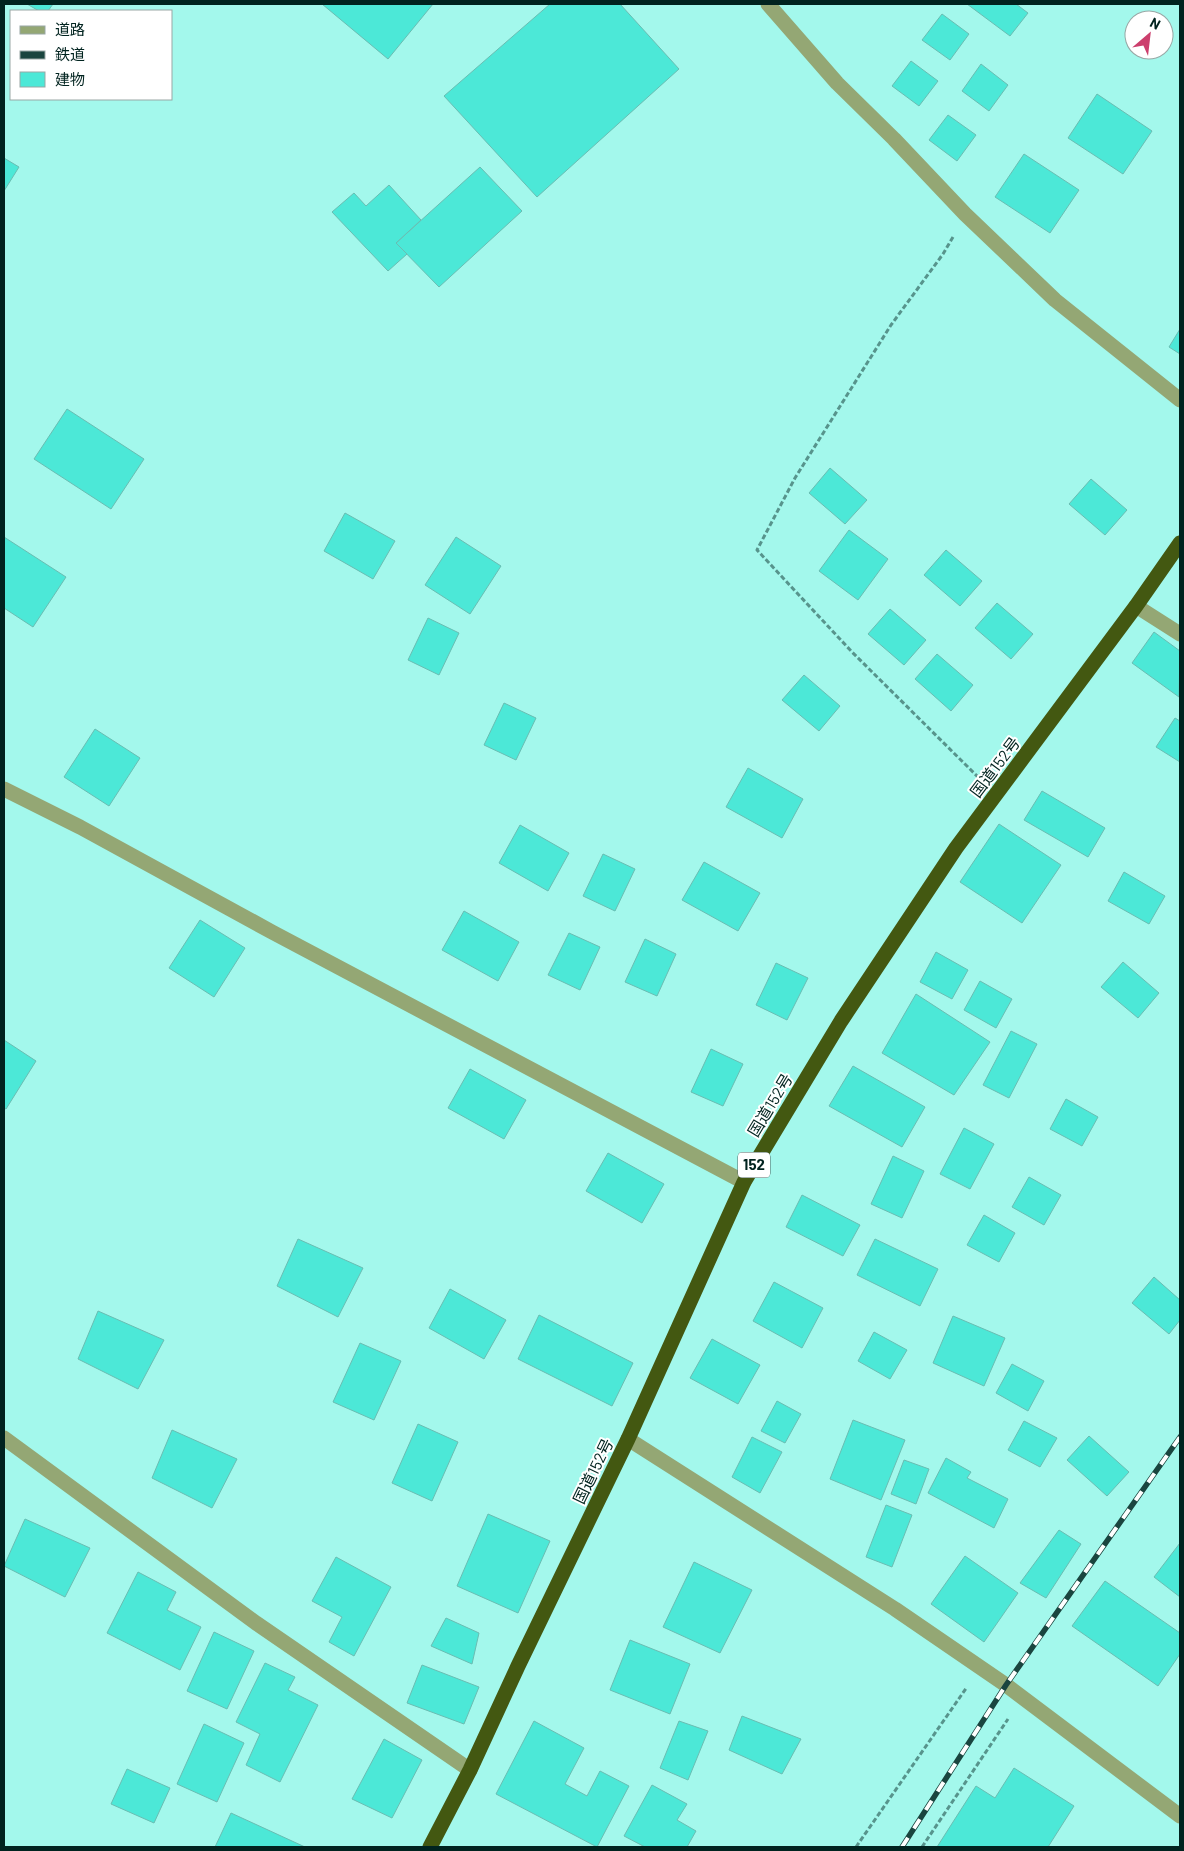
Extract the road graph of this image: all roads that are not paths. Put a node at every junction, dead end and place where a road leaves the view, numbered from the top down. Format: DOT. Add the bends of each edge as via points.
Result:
graph roads {
  1 [pos="768,4"];
  2 [pos="1180,400"];
  3 [pos="1180,543"];
  4 [pos="1136,606"];
  5 [pos="1180,634"];
  6 [pos="4,789"];
  7 [pos="744,1182"];
  8 [pos="4,1438"];
  9 [pos="628,1439"];
  10 [pos="470,1770"];
  11 [pos="1180,1816"];
  12 [pos="430,1847"];
  1 -- 2 [label="street" via="837,83 965,214 1055,300"];
  3 -- 4 [label="highway, 国道152号 / 152"];
  4 -- 5 [label="street"];
  4 -- 7 [label="highway, 国道152号 / 152" via="956,848 841,1022"];
  6 -- 7 [label="street"];
  7 -- 9 [label="highway, 国道152号 / 152"];
  8 -- 10 [label="street" via="256,1623"];
  9 -- 10 [label="highway, 国道152号 / 152"];
  9 -- 11 [label="street" via="980,1668"];
  10 -- 12 [label="highway, 国道152号 / 152"];
}
